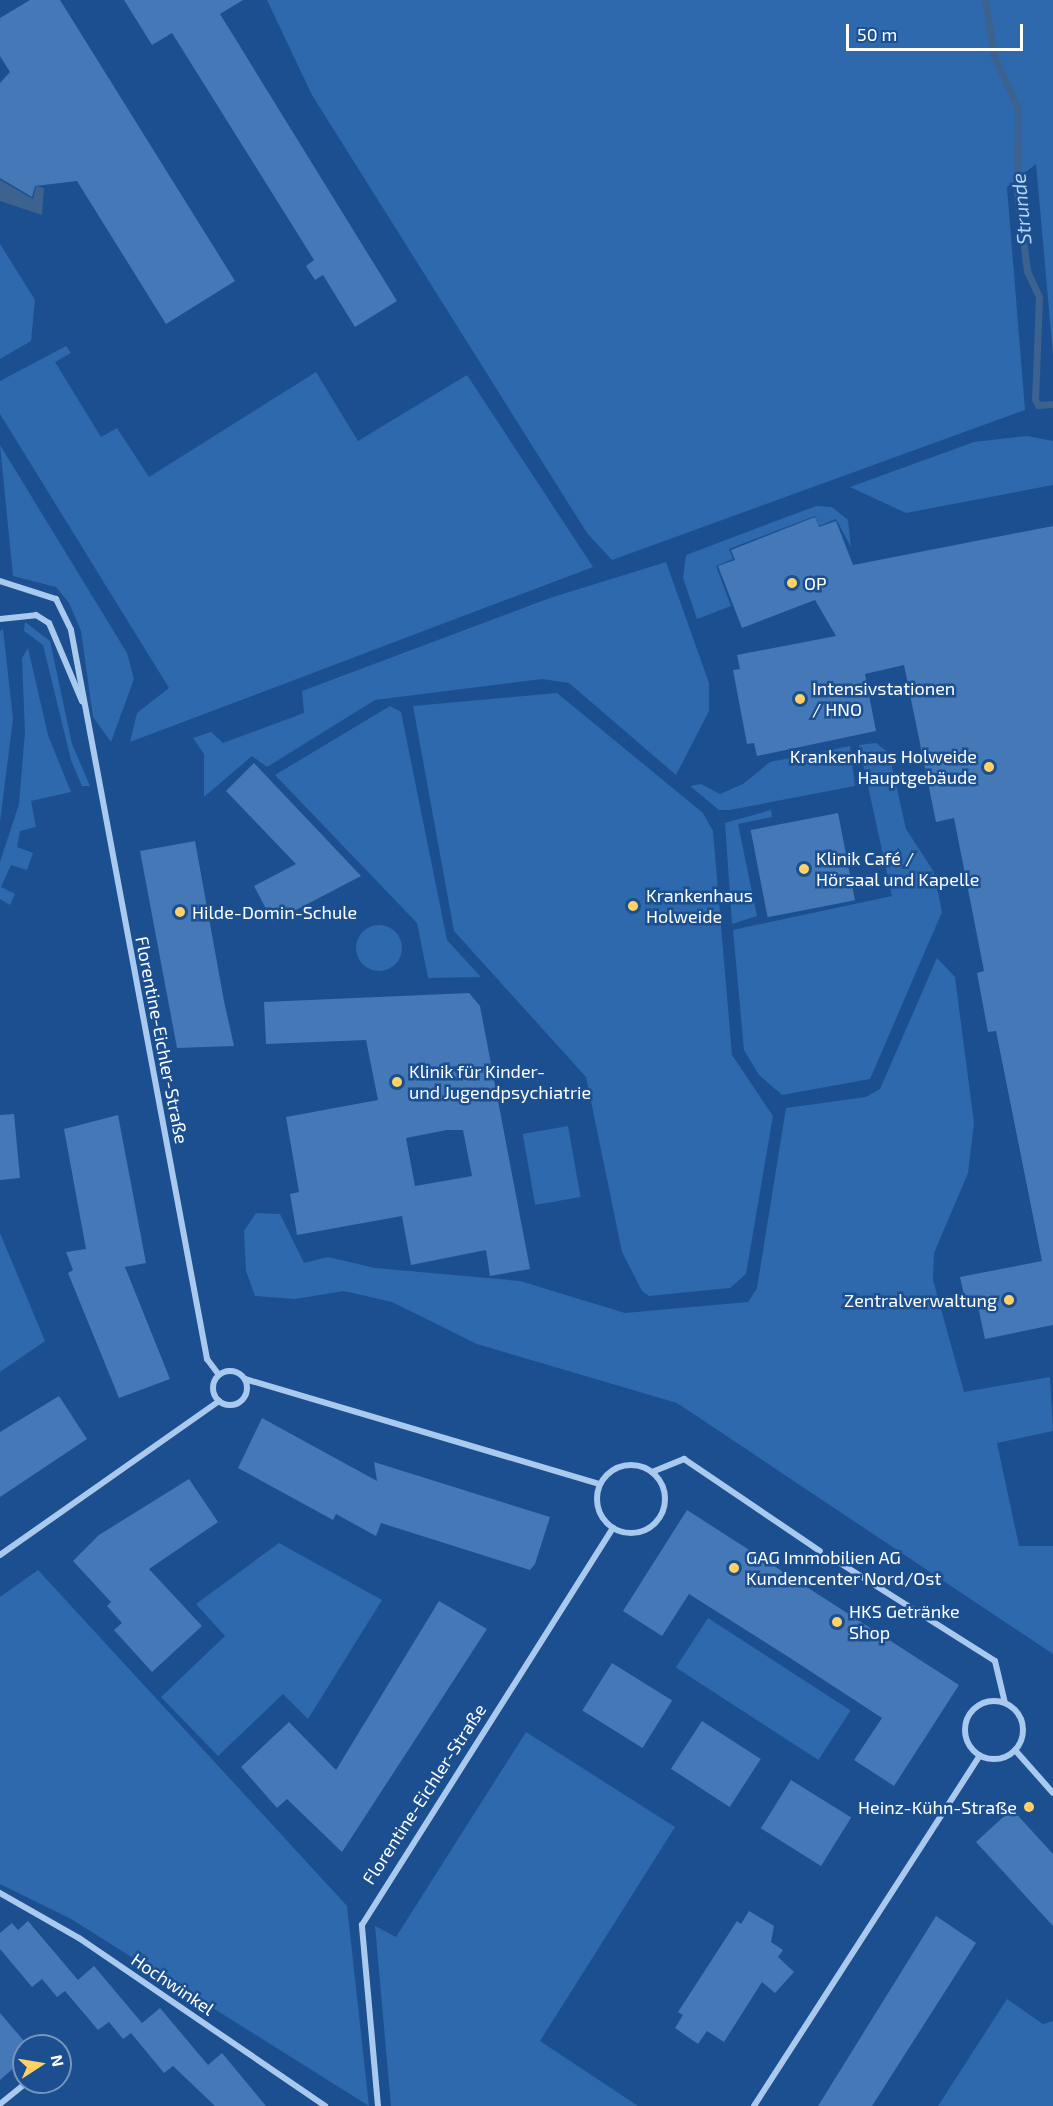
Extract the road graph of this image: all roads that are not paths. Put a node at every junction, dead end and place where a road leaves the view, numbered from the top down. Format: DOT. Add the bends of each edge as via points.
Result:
graph roads {
  1 [pos="0,581"];
  2 [pos="0,619"];
  3 [pos="85,708"];
  4 [pos="219,1375"];
  5 [pos="245,1379"];
  6 [pos="219,1401"];
  7 [pos="652,1472"];
  8 [pos="600,1484"];
  9 [pos="613,1528"];
  10 [pos="820,1551"];
  11 [pos="0,1555"];
  12 [pos="840,1563"];
  13 [pos="1005,1703"];
  14 [pos="1015,1750"];
  15 [pos="980,1755"];
  16 [pos="1053,1793"];
  17 [pos="0,1893"];
  18 [pos="12,2094"];
  19 [pos="0,2104"];
  20 [pos="325,2106"];
  21 [pos="378,2106"];
  22 [pos="754,2106"];
  1 -- 3 [label="street, Florentine-Eichler-Straße" via="35,588 56,599 65,612"];
  2 -- 3 [label="street, Florentine-Eichler-Straße" via="36,615 49,623"];
  3 -- 4 [label="street, Florentine-Eichler-Straße" via="207,1359"];
  4 -- 5 [label="street" via="236,1372"];
  4 -- 6 [label="street, Florentine-Eichler-Straße" via="214,1385"];
  5 -- 6 [label="street" via="246,1394 240,1402"];
  5 -- 8 [label="street"];
  6 -- 11 [label="street"];
  7 -- 8 [label="street" via="623,1465"];
  7 -- 9 [label="street" via="665,1491 662,1514 635,1533"];
  7 -- 10 [label="street" via="684,1458"];
  8 -- 9 [label="street" via="596,1504"];
  9 -- 21 [label="street, Florentine-Eichler-Straße" via="362,1925"];
  12 -- 13 [label="street" via="995,1661"];
  13 -- 14 [label="street" via="1020,1718"];
  13 -- 15 [label="street" via="983,1703 968,1718 966,1739"];
  14 -- 15 [label="street" via="998,1759"];
  14 -- 16 [label="street"];
  15 -- 22 [label="street"];
  17 -- 20 [label="street, Hochwinkel" via="79,1938"];
  18 -- 19 [label="street"];
}
